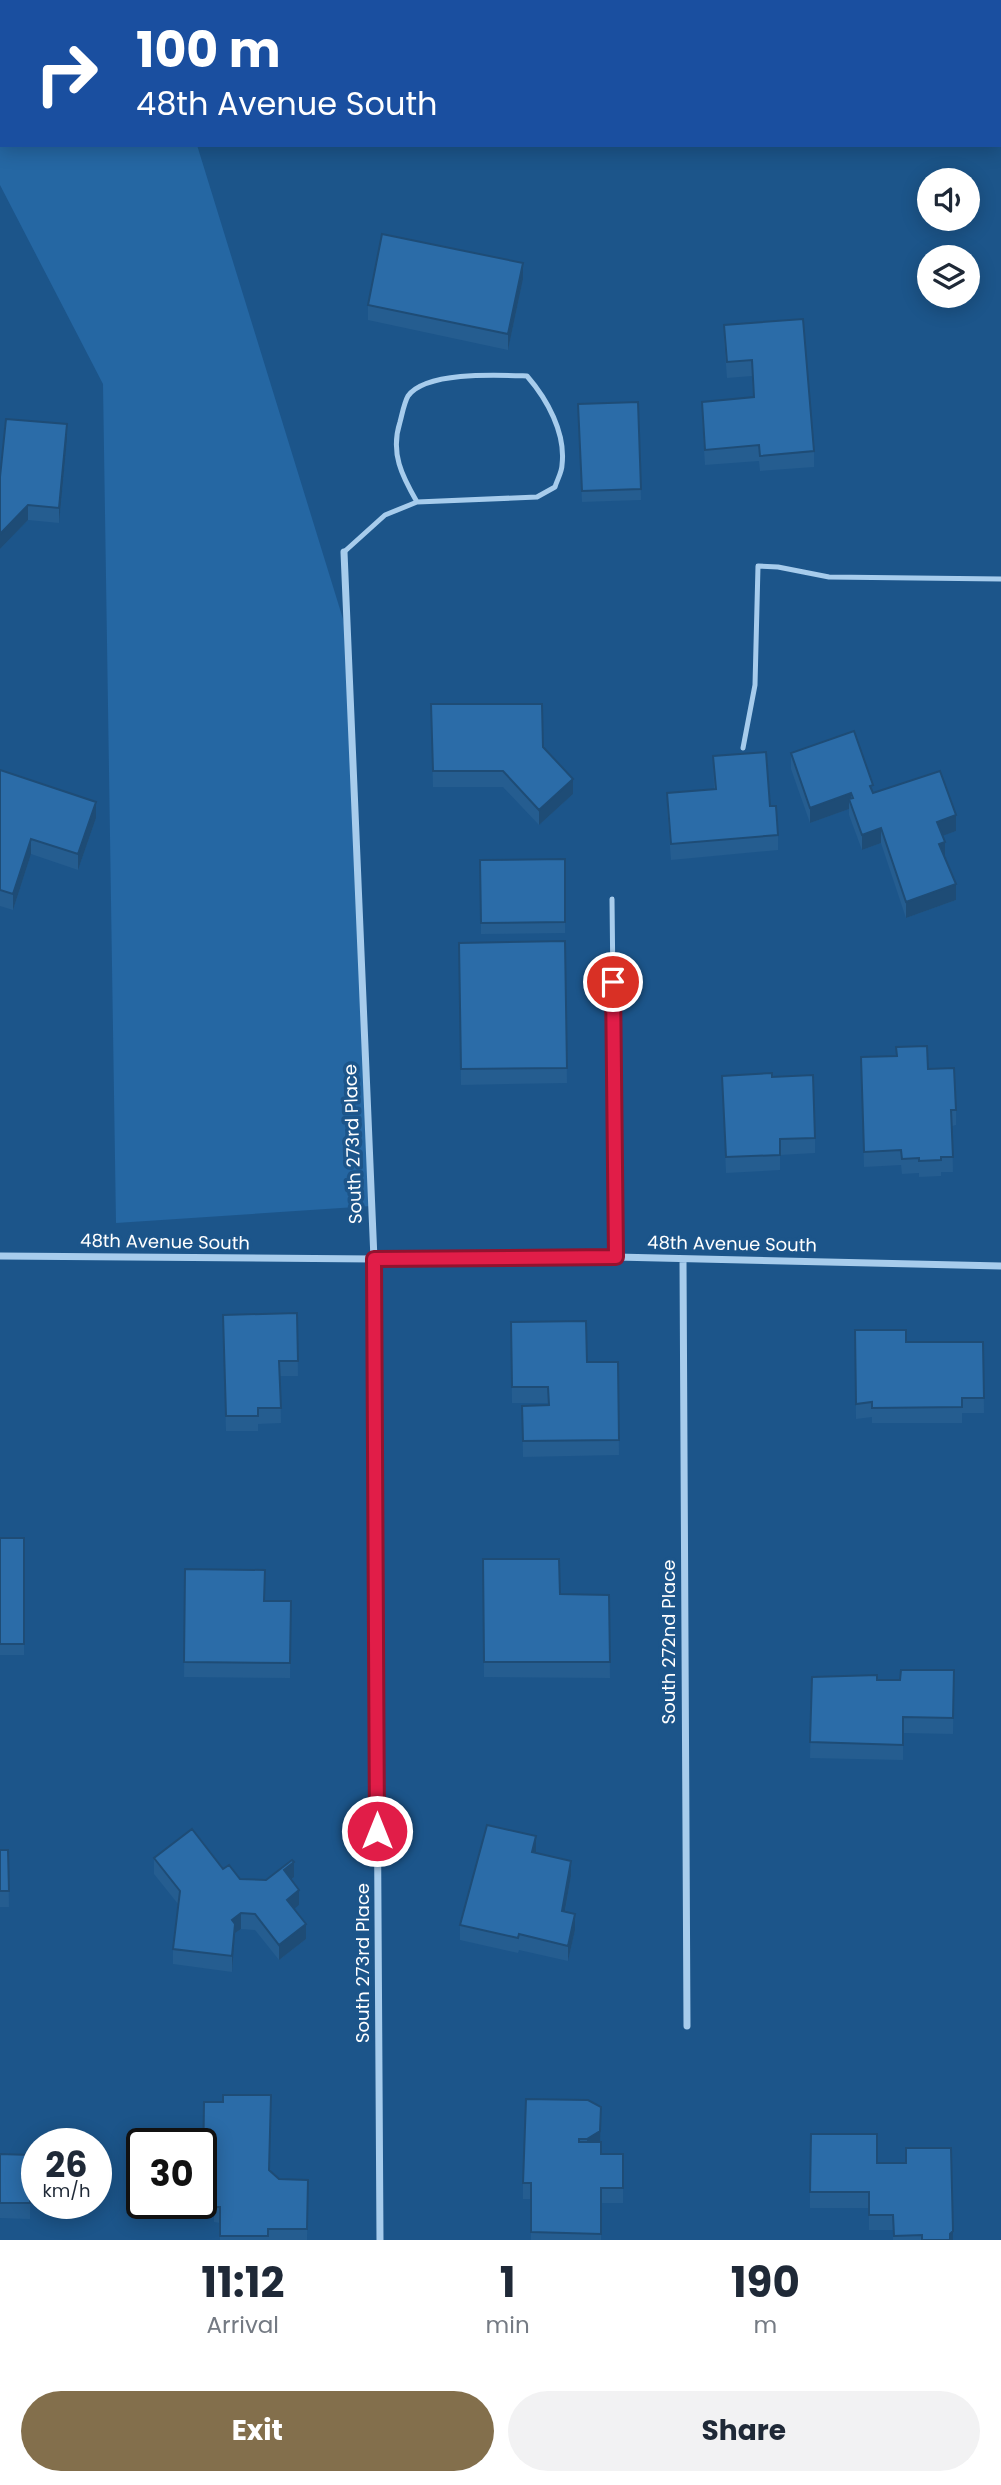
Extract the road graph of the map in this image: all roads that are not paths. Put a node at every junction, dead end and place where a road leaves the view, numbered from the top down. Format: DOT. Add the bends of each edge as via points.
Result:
graph roads {
  1 [pos="417,502"];
  2 [pos="344,552"];
  3 [pos="1001,579"];
  4 [pos="743,748"];
  5 [pos="612,899"];
  6 [pos="0,1256"];
  7 [pos="616,1257"];
  8 [pos="374,1259"];
  9 [pos="684,1259"];
  10 [pos="1001,1266"];
  11 [pos="687,2026"];
  12 [pos="380,2240"];
  1 -- 1 [label="lane" via="537,497 555,486 562,465 559,432 542,394 527,376 452,376 408,396 396,435 399,471"];
  1 -- 2 [label="lane" via="385,515"];
  2 -- 8 [label="street, South 273rd Place"];
  3 -- 4 [label="lane" via="829,577 758,566 755,685"];
  5 -- 7 [label="lane"];
  6 -- 8 [label="street, 48th Avenue South"];
  7 -- 8 [label="street, 48th Avenue South"];
  7 -- 9 [label="street, 48th Avenue South"];
  8 -- 12 [label="street, South 273rd Place"];
  9 -- 10 [label="street, 48th Avenue South"];
  9 -- 11 [label="street, South 272nd Place"];
}
